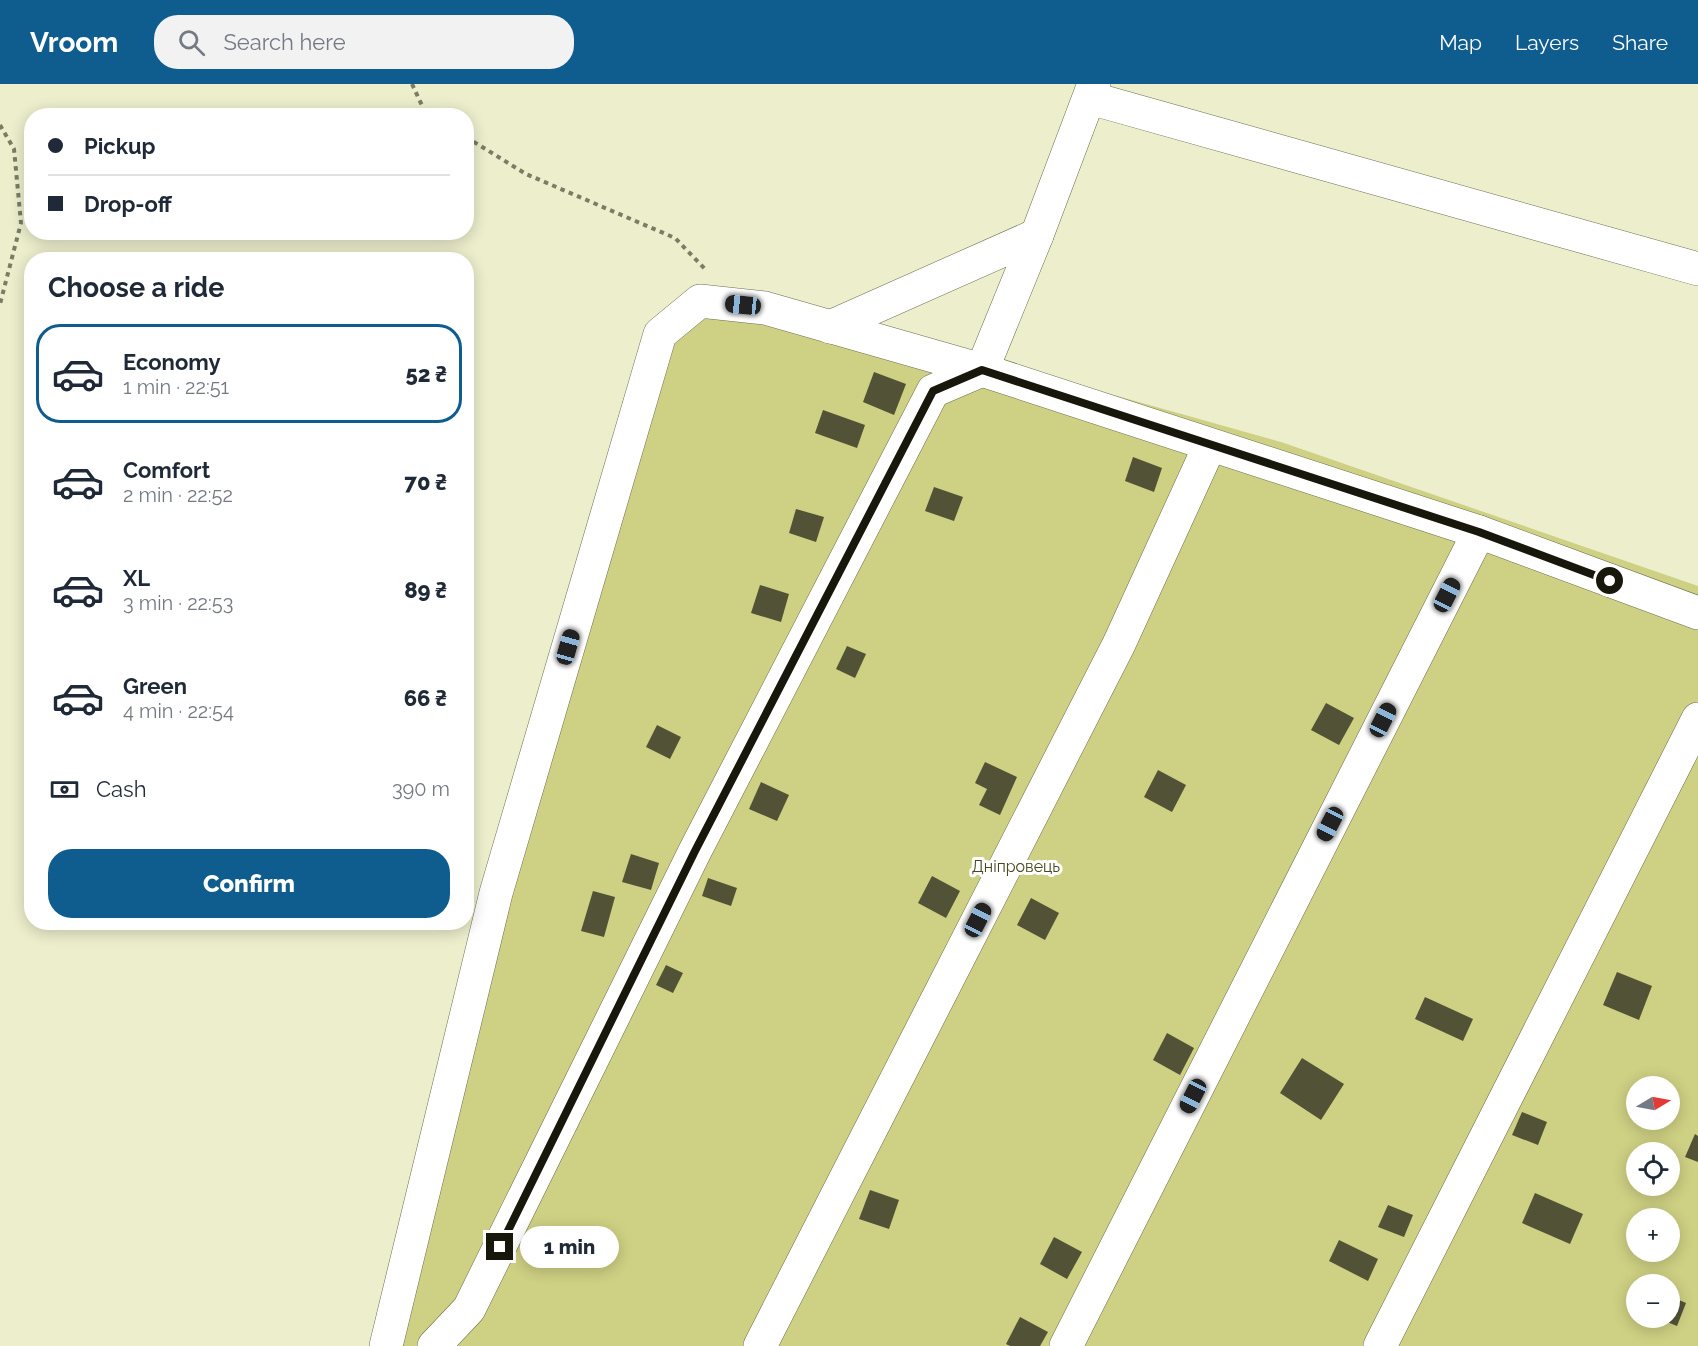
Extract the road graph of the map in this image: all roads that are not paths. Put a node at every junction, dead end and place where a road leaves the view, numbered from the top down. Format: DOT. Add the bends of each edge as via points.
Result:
graph roads {
  1 [pos="1092,91"];
  2 [pos="1037,235"];
  3 [pos="1698,269"];
  4 [pos="830,327"];
  5 [pos="982,370"];
  6 [pos="1210,445"];
  7 [pos="1479,532"];
  8 [pos="1698,613"];
  9 [pos="1698,719"];
  10 [pos="386,1346"];
  11 [pos="434,1346"];
  12 [pos="760,1346"];
  13 [pos="1066,1346"];
  14 [pos="1380,1346"];
  1 -- 2 [label="street"];
  1 -- 3 [label="street"];
  2 -- 4 [label="street"];
  2 -- 5 [label="street"];
  4 -- 5 [label="street"];
  4 -- 10 [label="street" via="765,308 700,300 660,334 496,893"];
  5 -- 6 [label="street"];
  5 -- 11 [label="street" via="933,391 695,851 469,1310"];
  6 -- 7 [label="street"];
  6 -- 12 [label="street" via="1119,644"];
  7 -- 8 [label="street"];
  7 -- 13 [label="street"];
  9 -- 14 [label="street"];
}
